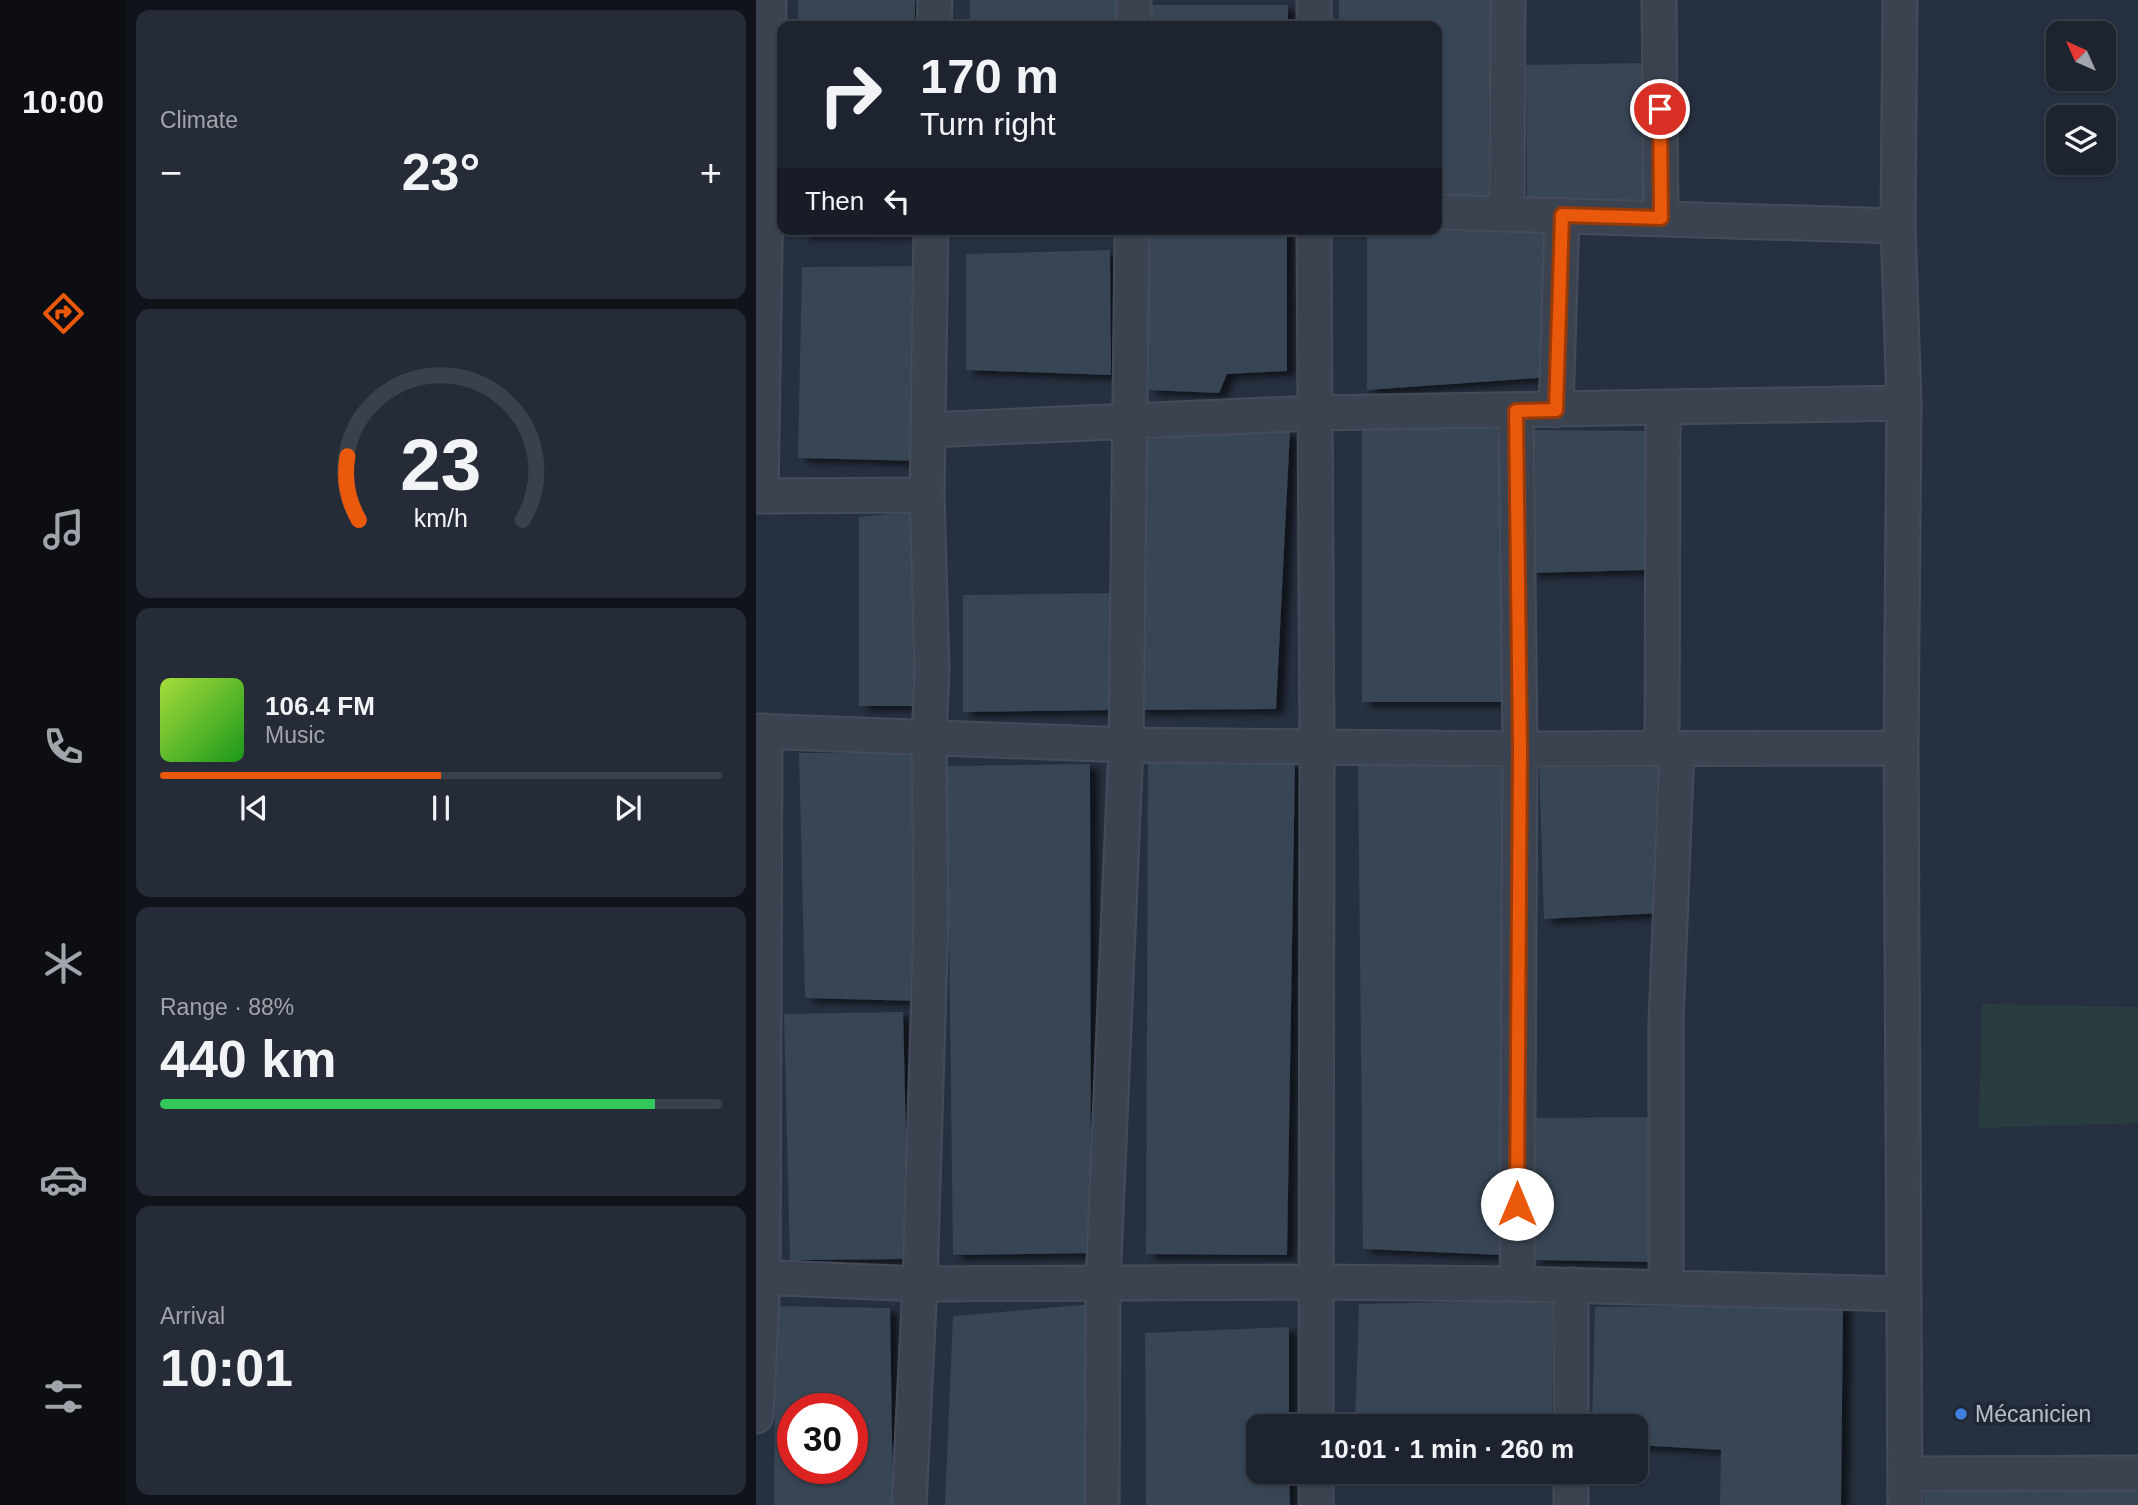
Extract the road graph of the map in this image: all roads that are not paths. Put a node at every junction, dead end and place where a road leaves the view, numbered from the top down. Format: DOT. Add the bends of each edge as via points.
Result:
graph roads {
  1 [pos="769,0"];
  2 [pos="935,0"];
  3 [pos="1134,0"];
  4 [pos="1314,0"];
  5 [pos="1508,0"];
  6 [pos="1659,0"];
  7 [pos="1900,0"];
  8 [pos="934,21"];
  9 [pos="1134,21"];
  10 [pos="1314,21"];
  11 [pos="1442,212"];
  12 [pos="1507,214"];
  13 [pos="1562,215"];
  14 [pos="1661,218"];
  15 [pos="1898,226"];
  16 [pos="932,235"];
  17 [pos="1132,235"];
  18 [pos="1314,235"];
  19 [pos="1904,403"];
  20 [pos="1663,408"];
  21 [pos="1556,410"];
  22 [pos="1516,411"];
  23 [pos="1315,413"];
  24 [pos="1130,420"];
  25 [pos="929,430"];
  26 [pos="928,495"];
  27 [pos="759,496"];
  28 [pos="760,731"];
  29 [pos="929,737"];
  30 [pos="1126,745"];
  31 [pos="1317,747"];
  32 [pos="1901,748"];
  33 [pos="1670,749"];
  34 [pos="1520,750"];
  35 [pos="760,1279"];
  36 [pos="1315,1282"];
  37 [pos="1103,1283"];
  38 [pos="920,1284"];
  39 [pos="1517,1284"];
  40 [pos="1571,1285"];
  41 [pos="1666,1287"];
  42 [pos="1905,1294"];
  43 [pos="1315,1414"];
  44 [pos="1571,1414"];
  45 [pos="756,1416"];
  46 [pos="2138,1473"];
  47 [pos="1315,1484"];
  48 [pos="1571,1484"];
  49 [pos="1905,1490"];
  50 [pos="909,1505"];
  51 [pos="1102,1505"];
  52 [pos="1315,1505"];
  53 [pos="1571,1505"];
  1 -- 27 [label="street"];
  2 -- 8 [label="street"];
  3 -- 9 [label="street"];
  4 -- 10 [label="street"];
  5 -- 12 [label="street"];
  6 -- 14 [label="street"];
  7 -- 15 [label="street"];
  11 -- 12 [label="street"];
  12 -- 13 [label="street"];
  13 -- 14 [label="street"];
  13 -- 21 [label="street"];
  14 -- 15 [label="street"];
  15 -- 19 [label="street"];
  16 -- 25 [label="street"];
  17 -- 24 [label="street"];
  18 -- 23 [label="street"];
  19 -- 20 [label="street"];
  19 -- 32 [label="street"];
  20 -- 21 [label="street"];
  20 -- 33 [label="street"];
  21 -- 22 [label="street"];
  22 -- 23 [label="street"];
  22 -- 34 [label="street"];
  23 -- 24 [label="street"];
  23 -- 31 [label="street"];
  24 -- 25 [label="street"];
  24 -- 30 [label="street"];
  25 -- 26 [label="street"];
  26 -- 27 [label="street"];
  26 -- 29 [label="street"];
  28 -- 29 [label="street"];
  28 -- 35 [label="street"];
  29 -- 30 [label="street"];
  29 -- 38 [label="street" via="930,919"];
  30 -- 31 [label="street"];
  30 -- 37 [label="street"];
  31 -- 34 [label="street"];
  31 -- 36 [label="street"];
  32 -- 33 [label="street"];
  32 -- 42 [label="street"];
  33 -- 34 [label="street"];
  33 -- 41 [label="street"];
  34 -- 39 [label="street"];
  35 -- 38 [label="street"];
  35 -- 45 [label="street"];
  36 -- 37 [label="street"];
  36 -- 39 [label="street"];
  36 -- 43 [label="street"];
  37 -- 38 [label="street"];
  37 -- 51 [label="street"];
  38 -- 50 [label="street"];
  39 -- 40 [label="street"];
  40 -- 41 [label="street"];
  40 -- 44 [label="street"];
  41 -- 42 [label="street"];
  42 -- 49 [label="street"];
  46 -- 49 [label="street"];
  47 -- 52 [label="street"];
  48 -- 53 [label="street"];
}
